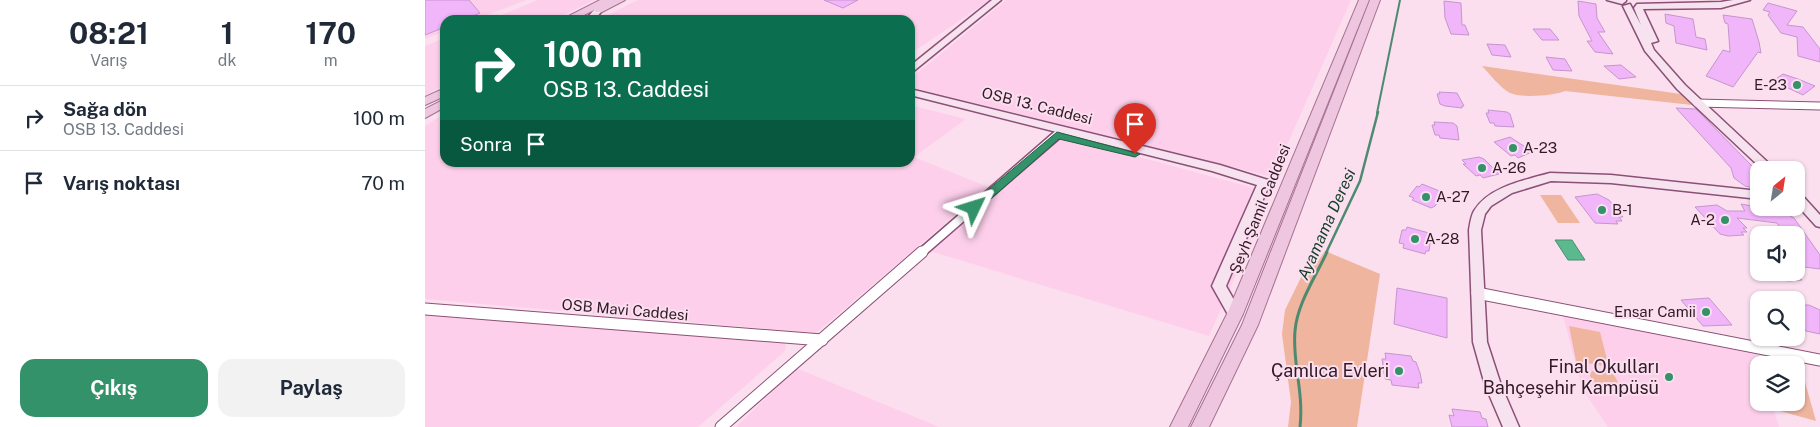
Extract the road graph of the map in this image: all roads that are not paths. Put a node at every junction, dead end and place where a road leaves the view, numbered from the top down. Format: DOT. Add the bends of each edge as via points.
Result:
graph roads {
  1 [pos="607,0"];
  2 [pos="620,0"];
  3 [pos="997,0"];
  4 [pos="1364,0"];
  5 [pos="1375,0"];
  6 [pos="1611,0"];
  7 [pos="1731,0"];
  8 [pos="1746,0"];
  9 [pos="1632,3"];
  10 [pos="598,11"];
  11 [pos="576,15"];
  12 [pos="590,15"];
  13 [pos="594,15"];
  14 [pos="915,66"];
  15 [pos="915,93"];
  16 [pos="440,94"];
  17 [pos="915,99"];
  18 [pos="425,102"];
  19 [pos="1701,103"];
  20 [pos="440,105"];
  21 [pos="1820,106"];
  22 [pos="425,114"];
  23 [pos="1062,133"];
  24 [pos="1761,161"];
  25 [pos="1767,161"];
  26 [pos="1750,194"];
  27 [pos="1805,200"];
  28 [pos="1805,204"];
  29 [pos="1820,210"];
  30 [pos="1820,223"];
  31 [pos="1477,293"];
  32 [pos="425,309"];
  33 [pos="1235,314"];
  34 [pos="822,340"];
  35 [pos="1820,360"];
  36 [pos="721,427"];
  37 [pos="1179,427"];
  38 [pos="1201,427"];
  39 [pos="1511,427"];
  1 -- 11 [label="main road"];
  2 -- 10 [label="main road"];
  3 -- 14 [label="street"];
  4 -- 33 [label="main road, Şeyh Şamil Caddesi"];
  5 -- 38 [label="main road, Şeyh Şamil Caddesi" via="1250,325"];
  6 -- 9 [label="street"];
  7 -- 9 [label="street"];
  8 -- 9 [label="street" via="1721,5"];
  9 -- 19 [label="street" via="1669,66"];
  10 -- 12 [label="main road"];
  10 -- 13 [label="street"];
  15 -- 23 [label="street, OSB 13. Caddesi"];
  16 -- 18 [label="main road"];
  17 -- 23 [label="street, OSB 13. Caddesi"];
  19 -- 21 [label="street"];
  19 -- 24 [label="street"];
  19 -- 25 [label="street"];
  20 -- 22 [label="main road"];
  23 -- 33 [label="street, OSB 13. Caddesi" via="1261,190 1219,286"];
  23 -- 34 [label="street"];
  26 -- 31 [label="street" via="1577,176 1529,182 1487,203 1479,213 1475,230"];
  27 -- 29 [label="street"];
  28 -- 30 [label="street"];
  31 -- 35 [label="street"];
  31 -- 39 [label="street" via="1480,342 1493,385"];
  32 -- 34 [label="street, OSB Mavi Caddesi"];
  33 -- 37 [label="main road, Şeyh Şamil Caddesi"];
  34 -- 36 [label="street"];
}
